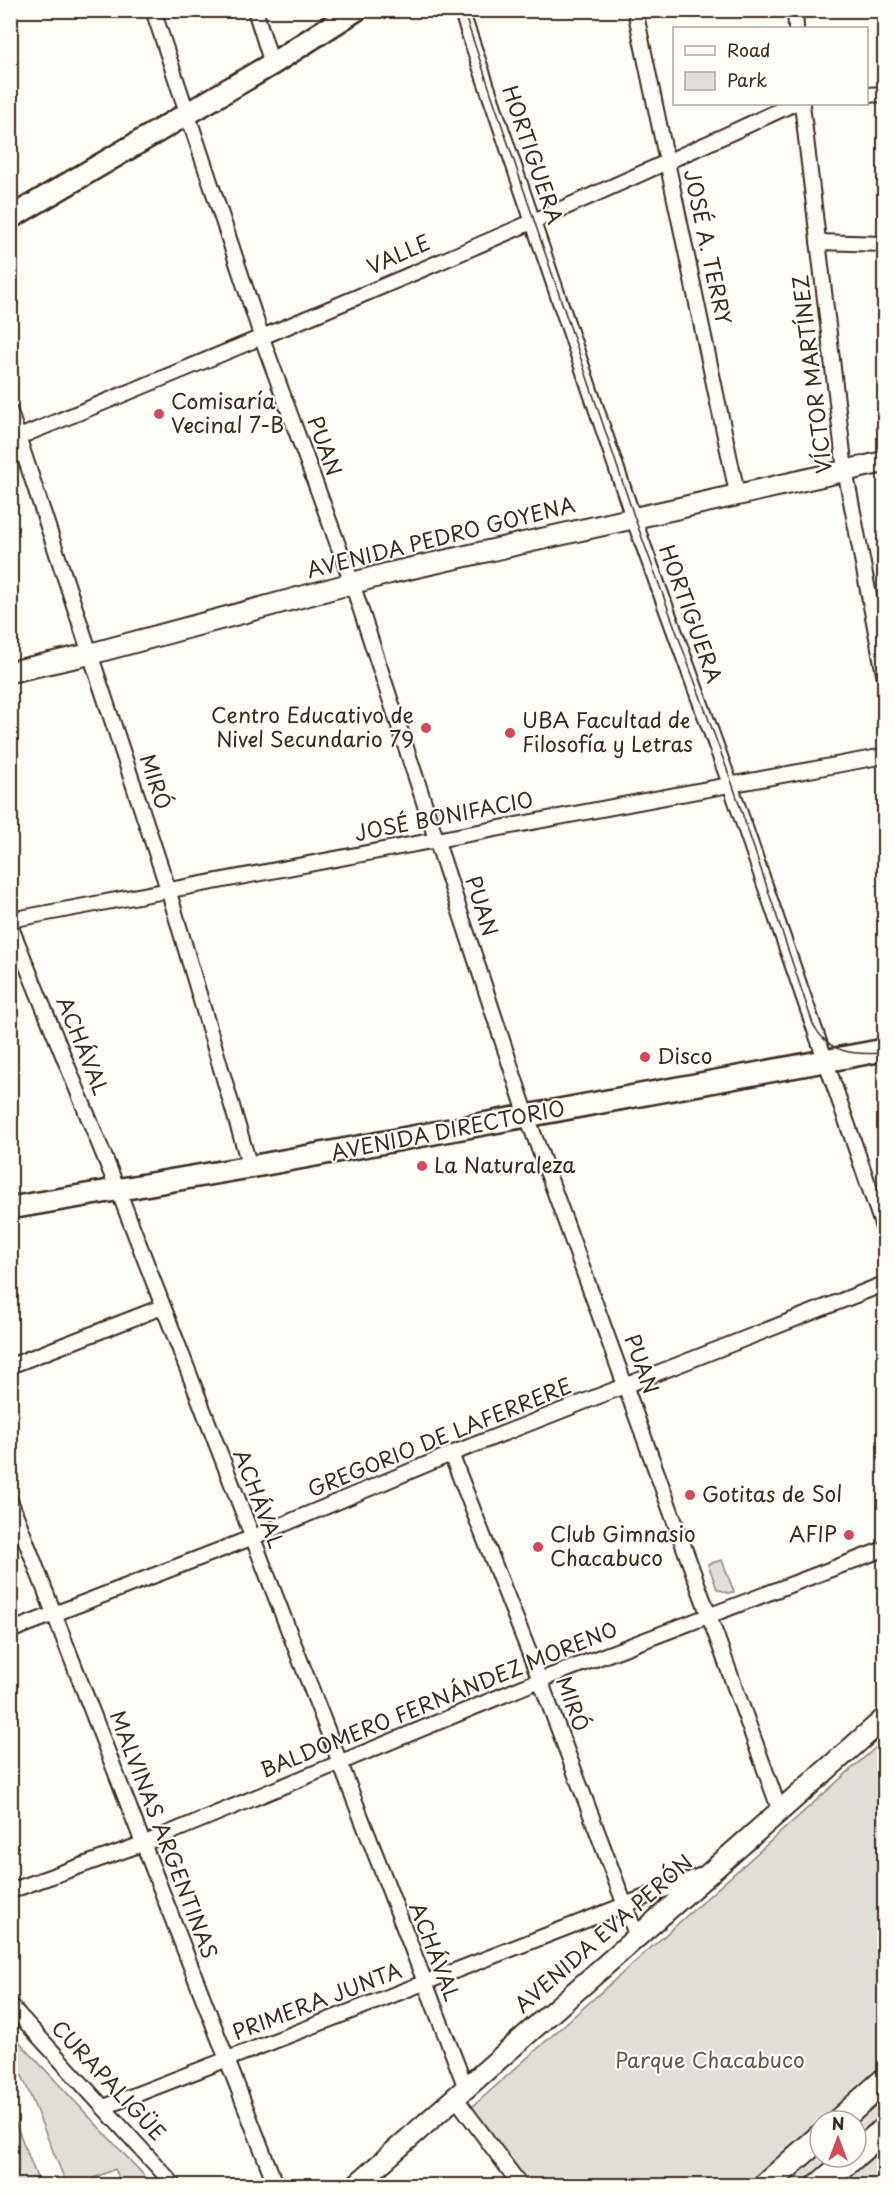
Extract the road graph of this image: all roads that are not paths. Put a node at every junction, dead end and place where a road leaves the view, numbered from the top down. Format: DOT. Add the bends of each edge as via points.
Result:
graph roads {
  1 [pos="153,10"];
  2 [pos="255,10"];
  3 [pos="356,10"];
  4 [pos="461,10"];
  5 [pos="635,10"];
  6 [pos="795,10"];
  7 [pos="796,27"];
  8 [pos="272,64"];
  9 [pos="885,94"];
  10 [pos="868,95"];
  11 [pos="791,105"];
  12 [pos="802,105"];
  13 [pos="188,112"];
  14 [pos="668,162"];
  15 [pos="10,218"];
  16 [pos="532,220"];
  17 [pos="818,242"];
  18 [pos="885,244"];
  19 [pos="262,338"];
  20 [pos="10,412"];
  21 [pos="19,437"];
  22 [pos="885,462"];
  23 [pos="845,470"];
  24 [pos="737,493"];
  25 [pos="633,517"];
  26 [pos="352,583"];
  27 [pos="90,654"];
  28 [pos="10,672"];
  29 [pos="885,674"];
  30 [pos="885,756"];
  31 [pos="730,784"];
  32 [pos="437,841"];
  33 [pos="168,889"];
  34 [pos="10,920"];
  35 [pos="10,926"];
  36 [pos="885,1050"];
  37 [pos="825,1061"];
  38 [pos="527,1116"];
  39 [pos="250,1167"];
  40 [pos="118,1190"];
  41 [pos="10,1208"];
  42 [pos="885,1230"];
  43 [pos="885,1284"];
  44 [pos="162,1307"];
  45 [pos="10,1366"];
  46 [pos="627,1385"];
  47 [pos="451,1454"];
  48 [pos="10,1500"];
  49 [pos="251,1538"];
  50 [pos="885,1549"];
  51 [pos="55,1614"];
  52 [pos="708,1615"];
  53 [pos="10,1631"];
  54 [pos="540,1680"];
  55 [pos="885,1719"];
  56 [pos="340,1762"];
  57 [pos="780,1811"];
  58 [pos="145,1843"];
  59 [pos="712,1871"];
  60 [pos="10,1891"];
  61 [pos="623,1906"];
  62 [pos="637,1937"];
  63 [pos="423,1984"];
  64 [pos="10,2005"];
  65 [pos="226,2060"];
  66 [pos="885,2082"];
  67 [pos="460,2092"];
  68 [pos="104,2107"];
  69 [pos="853,2109"];
  70 [pos="885,2130"];
  71 [pos="868,2144"];
  72 [pos="808,2148"];
  73 [pos="839,2169"];
  74 [pos="175,2186"];
  75 [pos="276,2186"];
  76 [pos="355,2186"];
  77 [pos="521,2186"];
  78 [pos="765,2186"];
  79 [pos="819,2186"];
  1 -- 13 [label="street, PUAN"];
  2 -- 8 [label="street"];
  3 -- 8 [label="main road"];
  4 -- 16 [label="street, HORTIGUERA"];
  5 -- 14 [label="street, JOSÉ A. TERRY"];
  6 -- 7 [label="street"];
  8 -- 13 [label="main road"];
  9 -- 10 [label="street"];
  11 -- 14 [label="street, VALLE"];
  12 -- 17 [label="street, VÍCTOR MARTÍNEZ"];
  13 -- 15 [label="main road"];
  13 -- 19 [label="street, PUAN"];
  14 -- 16 [label="street, VALLE"];
  14 -- 24 [label="street, JOSÉ A. TERRY"];
  16 -- 19 [label="street, VALLE"];
  16 -- 25 [label="street, HORTIGUERA"];
  17 -- 18 [label="street"];
  17 -- 23 [label="street, VÍCTOR MARTÍNEZ"];
  19 -- 21 [label="street, VALLE"];
  19 -- 26 [label="street, PUAN"];
  20 -- 21 [label="street, MIRÓ"];
  21 -- 27 [label="street, MIRÓ"];
  22 -- 23 [label="main road, AVENIDA PEDRO GOYENA"];
  23 -- 24 [label="main road, AVENIDA PEDRO GOYENA"];
  23 -- 29 [label="street, VÍCTOR MARTÍNEZ"];
  24 -- 25 [label="main road, AVENIDA PEDRO GOYENA"];
  25 -- 26 [label="main road, AVENIDA PEDRO GOYENA"];
  25 -- 31 [label="street, HORTIGUERA"];
  26 -- 27 [label="main road, AVENIDA PEDRO GOYENA"];
  26 -- 32 [label="street, PUAN"];
  27 -- 28 [label="main road, AVENIDA PEDRO GOYENA"];
  27 -- 33 [label="street, MIRÓ"];
  30 -- 31 [label="street, JOSÉ BONIFACIO"];
  31 -- 32 [label="street, JOSÉ BONIFACIO"];
  31 -- 37 [label="street, HORTIGUERA"];
  32 -- 33 [label="street, JOSÉ BONIFACIO"];
  32 -- 38 [label="street, PUAN"];
  33 -- 34 [label="street, JOSÉ BONIFACIO"];
  33 -- 39 [label="street, MIRÓ"];
  35 -- 40 [label="street, ACHÁVAL"];
  36 -- 37 [label="main road, AVENIDA DIRECTORIO"];
  37 -- 38 [label="main road, AVENIDA DIRECTORIO"];
  37 -- 42 [label="street, HORTIGUERA"];
  38 -- 39 [label="main road, AVENIDA DIRECTORIO"];
  38 -- 46 [label="street, PUAN"];
  39 -- 40 [label="main road, AVENIDA DIRECTORIO"];
  40 -- 41 [label="main road, AVENIDA DIRECTORIO"];
  40 -- 44 [label="street, ACHÁVAL"];
  43 -- 46 [label="street, GREGORIO DE LAFERRERE"];
  44 -- 45 [label="street"];
  44 -- 49 [label="street, ACHÁVAL"];
  46 -- 47 [label="street, GREGORIO DE LAFERRERE"];
  46 -- 52 [label="street, PUAN"];
  47 -- 49 [label="street, GREGORIO DE LAFERRERE"];
  47 -- 54 [label="street, MIRÓ"];
  48 -- 51 [label="street, MALVINAS ARGENTINAS"];
  49 -- 51 [label="street, GREGORIO DE LAFERRERE"];
  49 -- 56 [label="street, ACHÁVAL"];
  50 -- 52 [label="street, BALDOMERO FERNÁNDEZ MORENO"];
  51 -- 53 [label="street, GREGORIO DE LAFERRERE"];
  51 -- 58 [label="street, MALVINAS ARGENTINAS"];
  52 -- 54 [label="street, BALDOMERO FERNÁNDEZ MORENO"];
  52 -- 57 [label="street, PUAN"];
  54 -- 56 [label="street, BALDOMERO FERNÁNDEZ MORENO"];
  54 -- 61 [label="street, MIRÓ"];
  55 -- 57 [label="main road, AVENIDA EVA PERÓN"];
  56 -- 58 [label="street, BALDOMERO FERNÁNDEZ MORENO"];
  56 -- 63 [label="street, ACHÁVAL"];
  57 -- 59 [label="main road, AVENIDA EVA PERÓN"];
  58 -- 60 [label="street, BALDOMERO FERNÁNDEZ MORENO"];
  58 -- 65 [label="street, MALVINAS ARGENTINAS"];
  59 -- 61 [label="street, PRIMERA JUNTA"];
  59 -- 62 [label="main road, AVENIDA EVA PERÓN"];
  61 -- 62 [label="street, MIRÓ"];
  61 -- 63 [label="street, PRIMERA JUNTA"];
  62 -- 67 [label="main road, AVENIDA EVA PERÓN"];
  63 -- 65 [label="street, PRIMERA JUNTA"];
  63 -- 67 [label="street, ACHÁVAL"];
  64 -- 68 [label="street, CURAPALIGÜE"];
  65 -- 68 [label="street, PRIMERA JUNTA"];
  65 -- 75 [label="street, MALVINAS ARGENTINAS"];
  66 -- 69 [label="highway"];
  67 -- 76 [label="main road, AVENIDA EVA PERÓN"];
  67 -- 77 [label="street, ACHÁVAL"];
  68 -- 74 [label="street, CURAPALIGÜE"];
  70 -- 71 [label="highway"];
  72 -- 78 [label="highway"];
  73 -- 79 [label="highway"];
}
